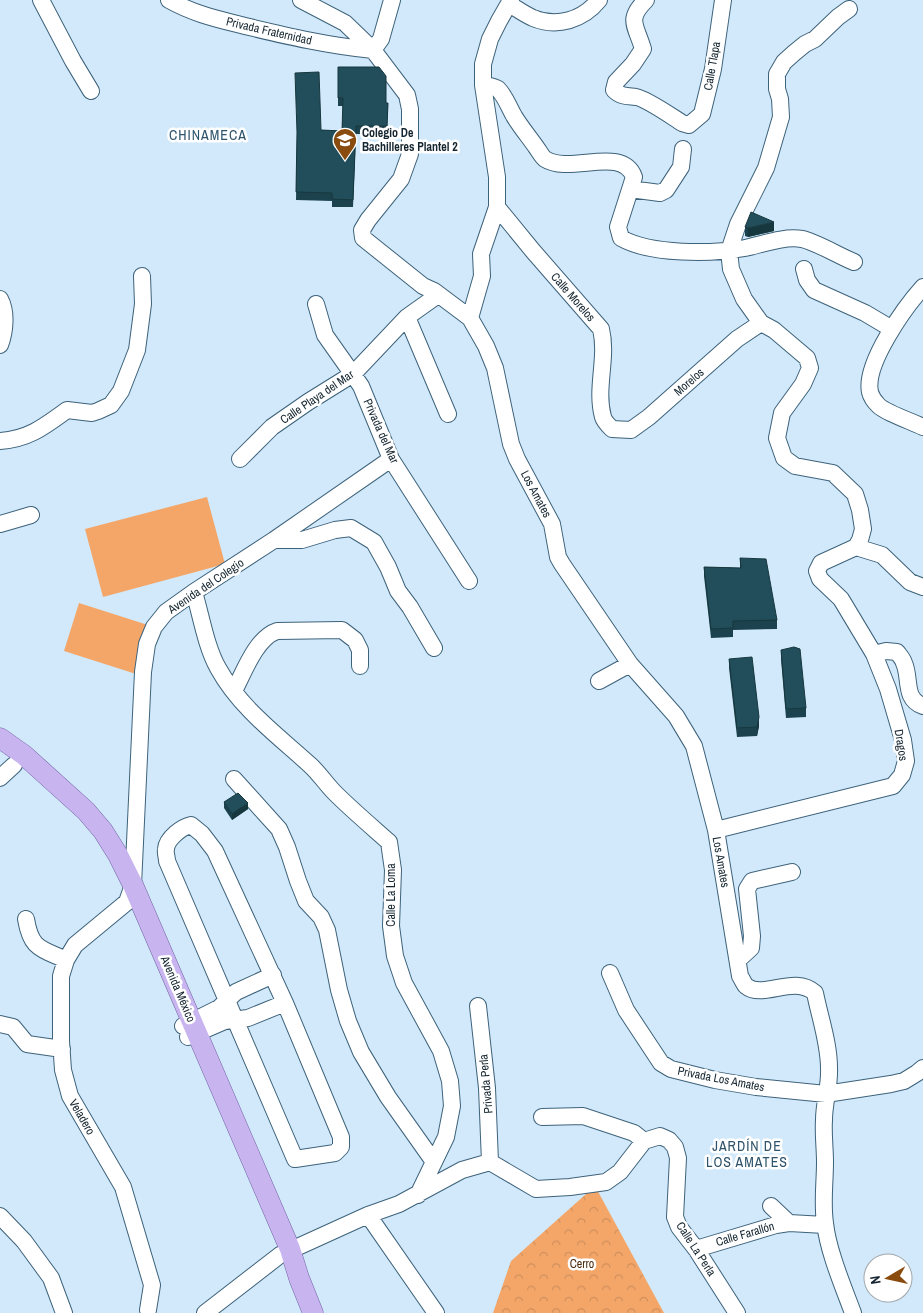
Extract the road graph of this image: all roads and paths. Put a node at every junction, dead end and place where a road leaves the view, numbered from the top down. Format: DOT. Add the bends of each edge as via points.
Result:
graph roads {
  1 [pos="41,0"];
  2 [pos="169,0"];
  3 [pos="301,0"];
  4 [pos="392,0"];
  5 [pos="599,0"];
  6 [pos="723,0"];
  7 [pos="510,2"];
  8 [pos="641,5"];
  9 [pos="849,9"];
  10 [pos="373,50"];
  11 [pos="483,85"];
  12 [pos="91,91"];
  13 [pos="683,149"];
  14 [pos="630,189"];
  15 [pos="497,208"];
  16 [pos="729,251"];
  17 [pos="854,262"];
  18 [pos="804,269"];
  19 [pos="142,276"];
  20 [pos="923,286"];
  21 [pos="438,295"];
  22 [pos="0,299"];
  23 [pos="316,304"];
  24 [pos="407,317"];
  25 [pos="470,318"];
  26 [pos="761,323"];
  27 [pos="892,329"];
  28 [pos="0,345"];
  29 [pos="357,380"];
  30 [pos="448,414"];
  31 [pos="923,427"];
  32 [pos="612,430"];
  33 [pos="0,441"];
  34 [pos="240,459"];
  35 [pos="391,459"];
  36 [pos="31,516"];
  37 [pos="0,524"];
  38 [pos="274,540"];
  39 [pos="856,547"];
  40 [pos="469,581"];
  41 [pos="923,587"];
  42 [pos="194,592"];
  43 [pos="434,648"];
  44 [pos="874,654"];
  45 [pos="630,664"];
  46 [pos="360,666"];
  47 [pos="599,680"];
  48 [pos="234,691"];
  49 [pos="923,706"];
  50 [pos="0,738"];
  51 [pos="5,766"];
  52 [pos="234,779"];
  53 [pos="716,830"];
  54 [pos="792,872"];
  55 [pos="130,894"];
  56 [pos="26,918"];
  57 [pos="66,960"];
  58 [pos="738,960"];
  59 [pos="610,973"];
  60 [pos="272,975"];
  61 [pos="228,1000"];
  62 [pos="285,1003"];
  63 [pos="478,1006"];
  64 [pos="236,1019"];
  65 [pos="0,1024"];
  66 [pos="190,1029"];
  67 [pos="62,1049"];
  68 [pos="923,1068"];
  69 [pos="826,1094"];
  70 [pos="542,1117"];
  71 [pos="644,1141"];
  72 [pos="434,1162"];
  73 [pos="490,1162"];
  74 [pos="418,1195"];
  75 [pos="771,1206"];
  76 [pos="368,1215"];
  77 [pos="0,1216"];
  78 [pos="789,1223"];
  79 [pos="825,1225"];
  80 [pos="696,1249"];
  81 [pos="285,1252"];
  82 [pos="150,1312"];
  83 [pos="64,1313"];
  84 [pos="205,1313"];
  85 [pos="313,1313"];
  86 [pos="436,1313"];
  87 [pos="737,1313"];
  88 [pos="853,1313"];
  1 -- 12 [label="street"];
  2 -- 10 [label="street, Privada Fraternidad" via="188,10 284,36"];
  3 -- 10 [label="street, Los Amates" via="345,23"];
  4 -- 10 [label="street" via="381,39"];
  5 -- 7 [label="street" via="591,10 572,20 553,23 534,18"];
  6 -- 8 [label="street, Calle Tlapa" via="714,69 702,114 689,125 643,99 630,98 614,90 616,82 643,49 633,18"];
  7 -- 11 [label="street" via="490,39 483,64"];
  9 -- 16 [label="street" via="784,62 777,74 780,117 766,168 738,224"];
  10 -- 21 [label="street, Los Amates" via="407,95 410,154 401,179 362,230 363,238"];
  11 -- 14 [label="street" via="496,88 501,93 545,159 562,165 619,162 631,170 634,177"];
  11 -- 15 [label="street" via="497,177"];
  13 -- 14 [label="street" via="681,167 666,190 660,193"];
  14 -- 16 [label="street" via="618,227 622,238 630,243 680,252"];
  15 -- 25 [label="street" via="481,254 482,276"];
  15 -- 32 [label="street, Calle Morelos" via="601,329 604,342 603,418"];
  16 -- 17 [label="street" via="803,239"];
  16 -- 26 [label="street" via="731,269 744,299"];
  18 -- 27 [label="street" via="806,280 814,290"];
  19 -- 33 [label="street" via="143,304 137,350 121,391 111,404 92,412 67,410 42,428 16,440"];
  20 -- 27 [label="street"];
  21 -- 24 [label="street, Calle Playa del Mar"];
  21 -- 25 [label="street, Los Amates"];
  22 -- 28 [label="street" via="5,319"];
  23 -- 29 [label="street, Privada del Mar" via="325,335"];
  24 -- 29 [label="street, Calle Playa del Mar"];
  24 -- 30 [label="street"];
  25 -- 45 [label="street, Los Amates" via="495,368 511,444 552,524 558,557"];
  26 -- 32 [label="street, Morelos" via="737,339 637,426 630,430"];
  26 -- 39 [label="street" via="807,358 810,368 803,384 782,413 777,438 784,458 795,466 833,473 855,494 863,529"];
  27 -- 31 [label="street" via="877,356 870,378 870,394 879,407"];
  29 -- 34 [label="street, Calle Playa del Mar" via="308,402 272,427"];
  29 -- 35 [label="street, Privada del Mar"];
  35 -- 38 [label="street, Avenida del Colegio"];
  35 -- 40 [label="street, Privada del Mar"];
  36 -- 37 [label="street"];
  38 -- 42 [label="street, Avenida del Colegio"];
  38 -- 43 [label="street" via="302,540 351,528 374,542 398,591"];
  39 -- 41 [label="street" via="882,555 910,582"];
  39 -- 44 [label="street, Dragos" via="821,563 817,571 820,580 841,599"];
  42 -- 48 [label="street, Calle La Loma" via="217,668"];
  42 -- 55 [label="street, Avenida del Colegio" via="166,612 147,644"];
  44 -- 49 [label="street" via="897,652 905,664 909,692"];
  44 -- 53 [label="street, Dragos" via="903,740 906,761 902,775 893,786"];
  45 -- 47 [label="street"];
  45 -- 53 [label="street, Los Amates" via="676,716 694,746"];
  46 -- 48 [label="street" via="360,650 355,640 342,630 277,631 260,642"];
  48 -- 72 [label="street, Calle La Loma" via="258,719 312,766 334,792 389,842 393,870 390,926 395,956 404,983 440,1051 450,1081 452,1106 449,1122"];
  50 -- 55 [label="main road, Avenida México" via="24,755 86,811 113,847"];
  51 -- 55 [label="main road, Avenida México" via="77,820"];
  52 -- 72 [label="street" via="278,829 306,901 321,917 327,930 339,990 361,1052"];
  53 -- 58 [label="street, Los Amates"];
  54 -- 58 [label="street" via="752,881 747,889 751,948"];
  55 -- 57 [label="street, Veladero" via="75,945"];
  55 -- 66 [label="main road, Avenida México"];
  56 -- 57 [label="street" via="32,942"];
  57 -- 67 [label="street, Veladero" via="62,976"];
  58 -- 69 [label="street, Los Amates" via="740,976 755,991 798,985 815,994 829,1066"];
  59 -- 69 [label="street, Privada Los Amates" via="626,1010 661,1063 671,1069 756,1087"];
  60 -- 61 [label="street" via="236,992"];
  60 -- 61 [label="street" via="215,851 191,825 184,827 168,842 167,861"];
  60 -- 62 [label="street"];
  61 -- 64 [label="street"];
  61 -- 66 [label="street"];
  62 -- 64 [label="street" via="248,1018"];
  62 -- 64 [label="street" via="341,1137 341,1147 336,1153 295,1159"];
  63 -- 73 [label="street, Privada Perla" via="487,1088"];
  64 -- 66 [label="street"];
  65 -- 67 [label="street" via="13,1026 27,1044"];
  66 -- 81 [label="main road, Avenida México" via="261,1206"];
  67 -- 82 [label="street, Veladero" via="63,1070 70,1096 123,1188 152,1285"];
  68 -- 69 [label="street, Privada Los Amates" via="904,1081"];
  69 -- 79 [label="street" via="822,1198"];
  70 -- 71 [label="street" via="583,1116 634,1133"];
  71 -- 73 [label="street" via="620,1172 606,1182 536,1189"];
  71 -- 80 [label="street, Calle La Perla" via="660,1136 675,1147 678,1158 675,1216 678,1227"];
  72 -- 74 [label="street, Calle La Loma"];
  73 -- 74 [label="street" via="462,1170"];
  74 -- 76 [label="street"];
  75 -- 78 [label="street"];
  76 -- 81 [label="street"];
  76 -- 86 [label="street"];
  77 -- 83 [label="street" via="24,1241 51,1278"];
  78 -- 79 [label="street, Calle Farallón"];
  78 -- 80 [label="street, Calle Farallón"];
  79 -- 88 [label="street"];
  80 -- 87 [label="street, Calle La Perla"];
  81 -- 84 [label="street"];
  81 -- 85 [label="main road, Avenida México"];
}
